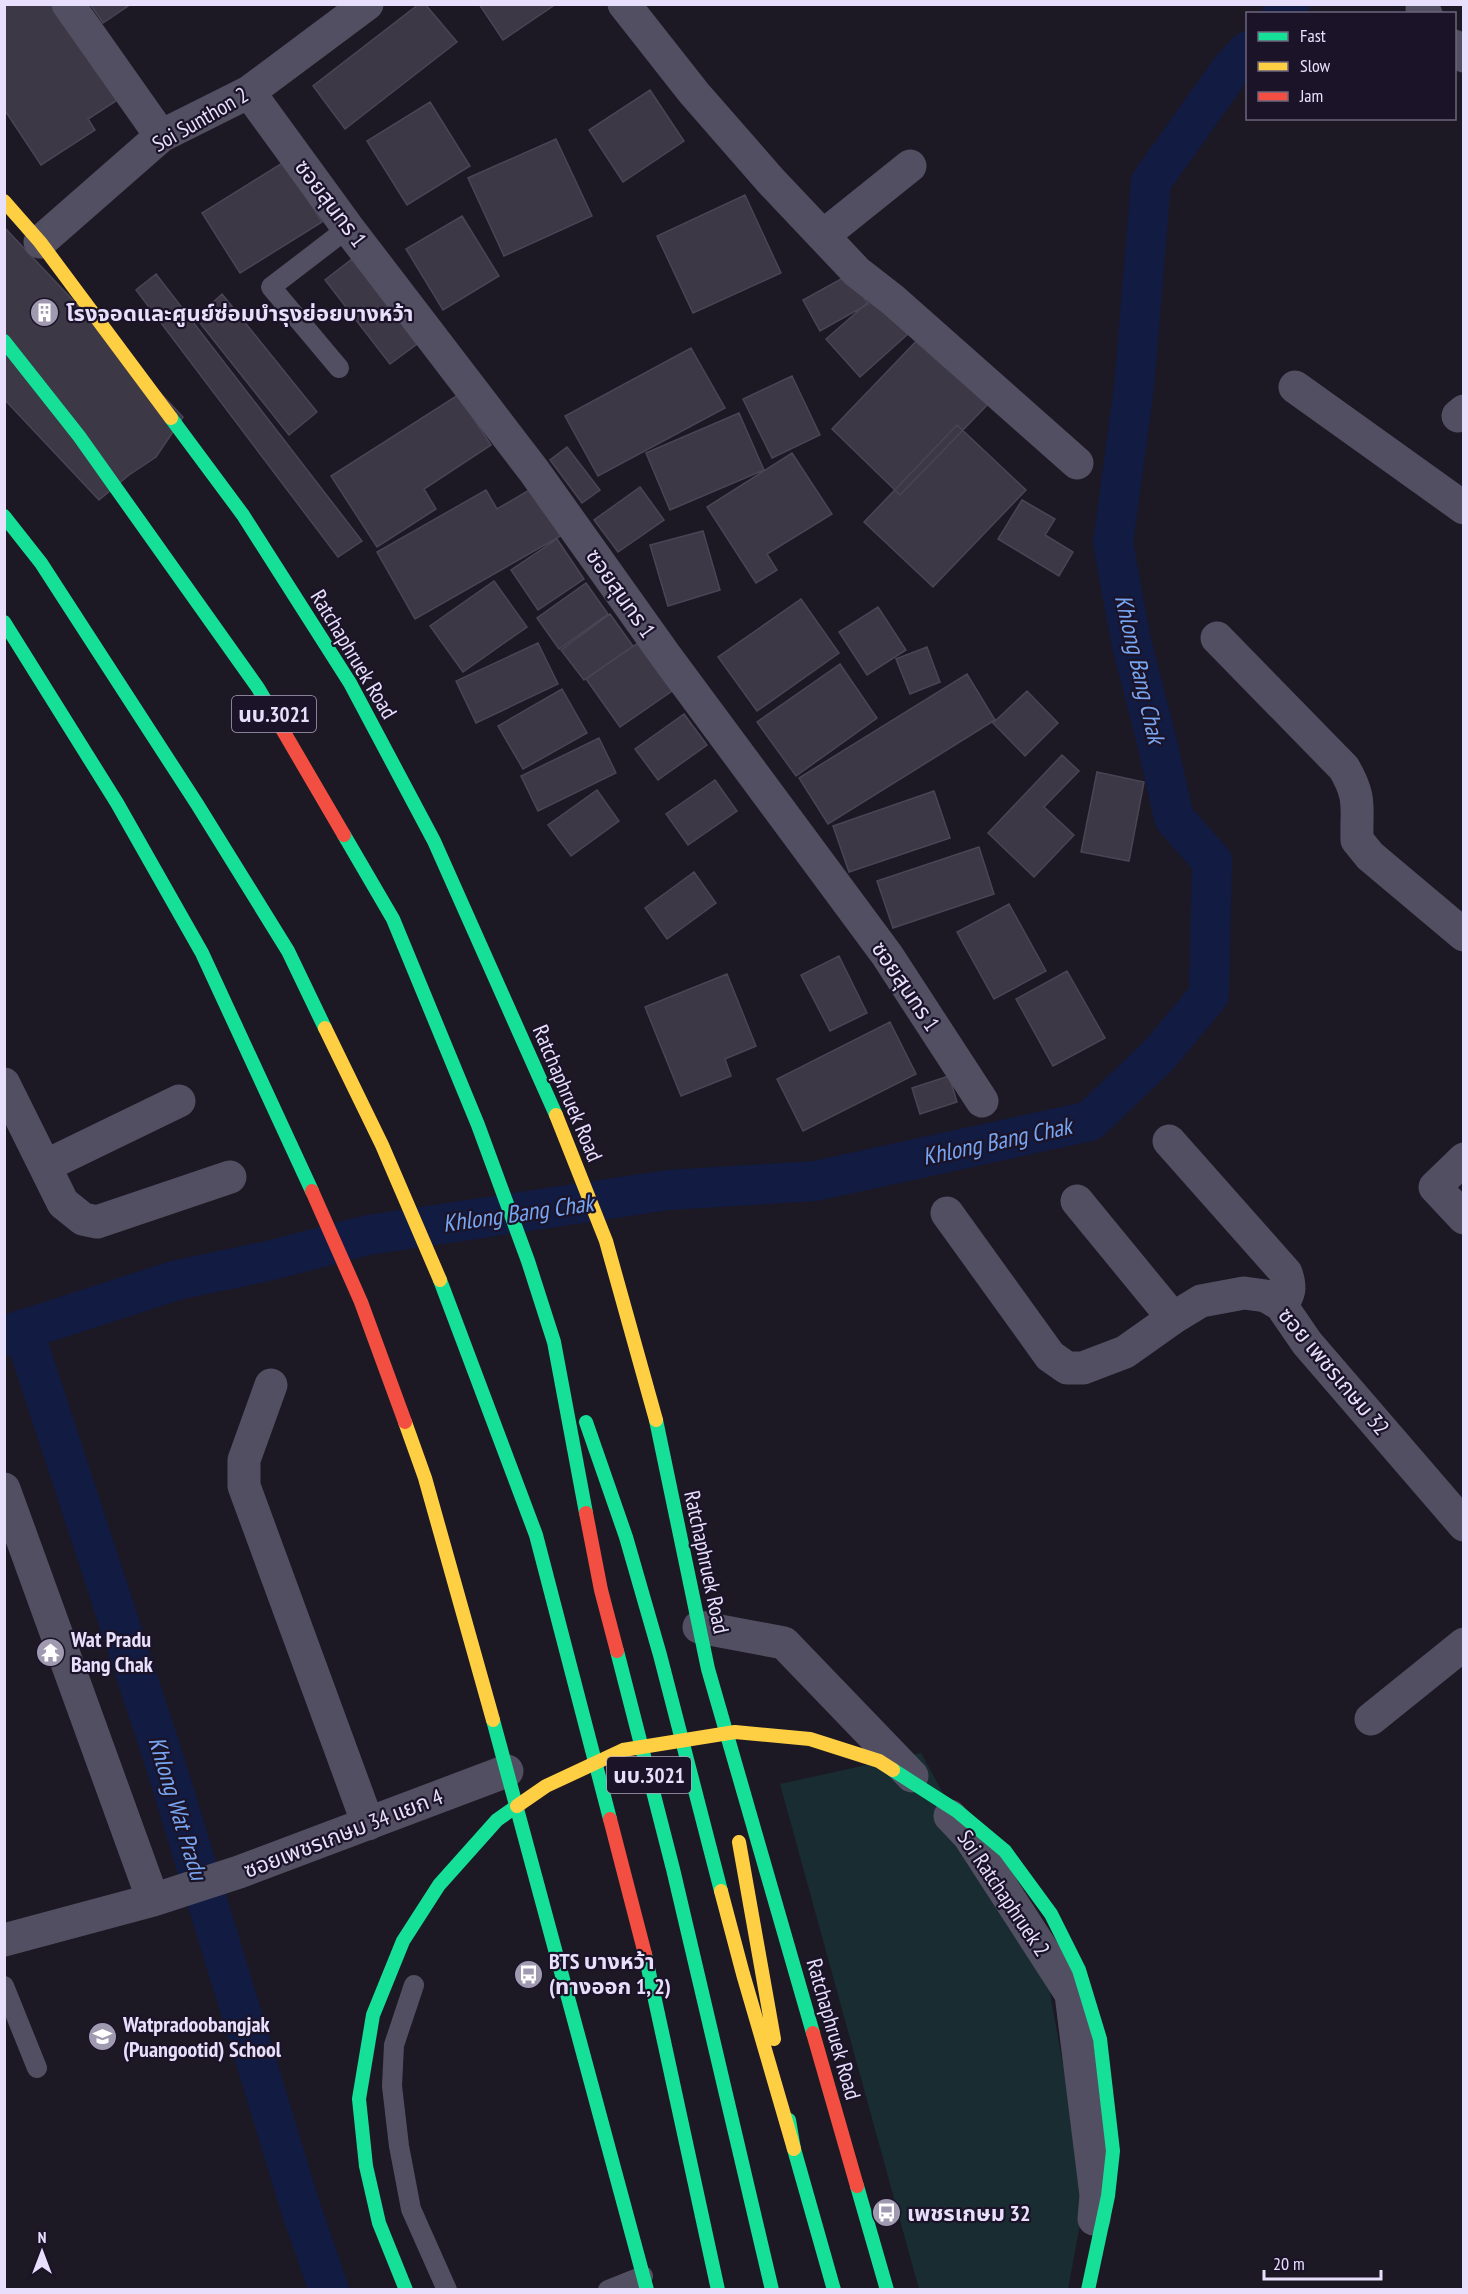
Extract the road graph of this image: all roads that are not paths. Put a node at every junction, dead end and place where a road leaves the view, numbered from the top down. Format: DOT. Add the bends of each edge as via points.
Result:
graph roads {
  1 [pos="68,4"];
  2 [pos="367,4"];
  3 [pos="624,4"];
  4 [pos="249,92"];
  5 [pos="161,136"];
  6 [pos="910,166"];
  7 [pos="4,201"];
  8 [pos="348,228"];
  9 [pos="824,235"];
  10 [pos="40,242"];
  11 [pos="4,341"];
  12 [pos="339,368"];
  13 [pos="1295,387"];
  14 [pos="1077,463"];
  15 [pos="1464,508"];
  16 [pos="4,516"];
  17 [pos="4,622"];
  18 [pos="1217,638"];
  19 [pos="1464,935"];
  20 [pos="4,1084"];
  21 [pos="179,1101"];
  22 [pos="982,1101"];
  23 [pos="1169,1141"];
  24 [pos="1464,1159"];
  25 [pos="45,1166"];
  26 [pos="230,1177"];
  27 [pos="1077,1201"];
  28 [pos="947,1213"];
  29 [pos="1464,1218"];
  30 [pos="1281,1305"];
  31 [pos="1173,1318"];
  32 [pos="554,1342"];
  33 [pos="272,1385"];
  34 [pos="4,1488"];
  35 [pos="1464,1525"];
  36 [pos="699,1627"];
  37 [pos="1464,1644"];
  38 [pos="708,1669"];
  39 [pos="1371,1719"];
  40 [pos="507,1771"];
  41 [pos="733,1806"];
  42 [pos="368,1824"];
  43 [pos="737,1828"];
  44 [pos="162,1897"];
  45 [pos="4,1940"];
  46 [pos="414,1984"];
  47 [pos="4,1986"];
  48 [pos="37,2068"];
  49 [pos="794,2149"];
  50 [pos="645,2283"];
  51 [pos="406,2289"];
  52 [pos="447,2289"];
  53 [pos="608,2289"];
  54 [pos="718,2289"];
  55 [pos="772,2289"];
  56 [pos="834,2289"];
  57 [pos="887,2289"];
  58 [pos="1087,2289"];
  1 -- 5 [label="street"];
  2 -- 4 [label="street, Soi Sunthon 2"];
  3 -- 9 [label="street" via="702,102"];
  4 -- 5 [label="street, Soi Sunthon 2"];
  4 -- 8 [label="street, ซอยสุนทร 1"];
  5 -- 10 [label="street, Soi Sunthon 2"];
  6 -- 9 [label="street"];
  7 -- 10 [label="main road, Ratchaphruek Road"];
  8 -- 12 [label="lane" via="272,286"];
  8 -- 22 [label="street, ซอยสุนทร 1" via="534,471 887,955"];
  9 -- 14 [label="street" via="857,272"];
  10 -- 36 [label="main road, Ratchaphruek Road" via="243,515 350,683 434,841 552,1105 606,1241 657,1422"];
  11 -- 32 [label="main road, นบ.3021" via="79,436 258,688 393,919 478,1125"];
  13 -- 15 [label="street"];
  16 -- 54 [label="main road, นบ.3021" via="48,573 288,951 382,1145 441,1282 536,1535 653,1984"];
  17 -- 40 [label="main road" via="117,803 202,953 361,1302 425,1478"];
  18 -- 19 [label="street" via="1344,768 1359,803 1357,840 1370,856"];
  20 -- 25 [label="street"];
  21 -- 25 [label="street"];
  23 -- 30 [label="street" via="1286,1273 1289,1295"];
  24 -- 29 [label="street" via="1435,1187"];
  25 -- 26 [label="street" via="63,1203 83,1219 97,1222"];
  27 -- 31 [label="street"];
  28 -- 31 [label="street, ซอย เพชรเกษม 32" via="1050,1356 1067,1368 1083,1368 1125,1352"];
  30 -- 31 [label="street, ซอย เพชรเกษม 32" via="1266,1296 1244,1293 1201,1301"];
  30 -- 35 [label="street, ซอย เพชรเกษม 32" via="1307,1343"];
  32 -- 49 [label="main road" via="626,1537"];
  32 -- 55 [label="main road, นบ.3021" via="601,1590 676,1880"];
  33 -- 42 [label="street" via="244,1460 244,1486"];
  34 -- 44 [label="street"];
  36 -- 38 [label="main road, Ratchaphruek Road"];
  36 -- 58 [label="street, Soi Ratchaphruek 2" via="784,1643 969,1836 1071,1994 1096,2195"];
  37 -- 39 [label="street"];
  38 -- 41 [label="main road"];
  38 -- 57 [label="main road, Ratchaphruek Road"];
  40 -- 42 [label="street, ซอยเพชรเกษม 34 แยก 4"];
  40 -- 50 [label="main road"];
  42 -- 44 [label="street, ซอยเพชรเกษม 34 แยก 4"];
  43 -- 49 [label="main road"];
  44 -- 45 [label="street, ซอยเพชรเกษม 34 แยก 4"];
  46 -- 52 [label="lane" via="394,2045 392,2086 411,2209"];
  47 -- 48 [label="lane"];
  49 -- 56 [label="main road"];
  50 -- 53 [label="lane"];
  51 -- 58 [label="main road, bridge" via="379,2223 366,2166 359,2099 373,2015 403,1941 440,1885 497,1820 546,1786 623,1750 735,1732 810,1739 879,1761 957,1811 1005,1851 1051,1914 1079,1970 1100,2039 1109,2108 1113,2151 1108,2196"];
}
